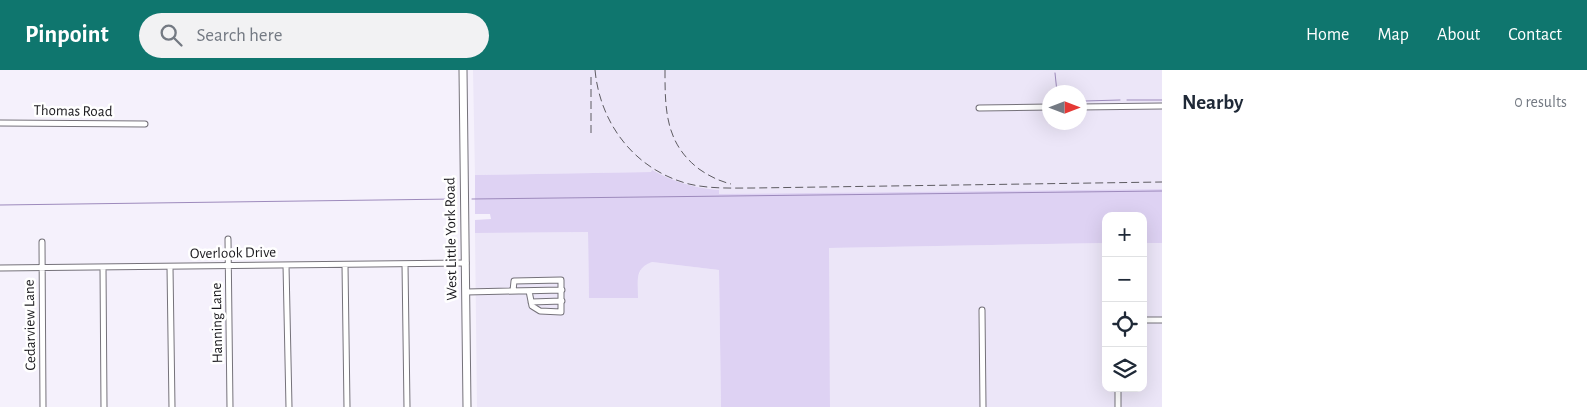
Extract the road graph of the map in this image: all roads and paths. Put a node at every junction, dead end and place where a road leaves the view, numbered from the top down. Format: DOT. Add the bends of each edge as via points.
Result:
graph roads {
  1 [pos="463,70"];
  2 [pos="1162,106"];
  3 [pos="1042,107"];
  4 [pos="1087,107"];
  5 [pos="979,108"];
  6 [pos="0,123"];
  7 [pos="145,124"];
  8 [pos="228,239"];
  9 [pos="42,242"];
  10 [pos="466,263"];
  11 [pos="405,264"];
  12 [pos="286,265"];
  13 [pos="345,265"];
  14 [pos="170,266"];
  15 [pos="228,266"];
  16 [pos="103,267"];
  17 [pos="0,268"];
  18 [pos="42,268"];
  19 [pos="562,290"];
  20 [pos="513,291"];
  21 [pos="529,291"];
  22 [pos="466,292"];
  23 [pos="562,301"];
  24 [pos="531,302"];
  25 [pos="982,310"];
  26 [pos="1147,320"];
  27 [pos="1162,320"];
  28 [pos="1118,392"];
  29 [pos="43,407"];
  30 [pos="104,407"];
  31 [pos="172,407"];
  32 [pos="230,407"];
  33 [pos="289,407"];
  34 [pos="347,407"];
  35 [pos="407,407"];
  36 [pos="467,407"];
  37 [pos="983,407"];
  38 [pos="1118,407"];
  1 -- 10 [label="main road, West Little York Road"];
  2 -- 4 [label="street"];
  3 -- 5 [label="street"];
  6 -- 7 [label="street, Thomas Road"];
  8 -- 15 [label="street, Hanning Lane"];
  9 -- 18 [label="street, Cedarview Lane"];
  10 -- 11 [label="street, Overlook Drive"];
  10 -- 22 [label="main road, West Little York Road"];
  11 -- 13 [label="street, Overlook Drive"];
  11 -- 35 [label="street"];
  12 -- 13 [label="street, Overlook Drive"];
  12 -- 15 [label="street, Overlook Drive"];
  12 -- 33 [label="street"];
  13 -- 34 [label="street"];
  14 -- 15 [label="street, Overlook Drive"];
  14 -- 16 [label="street, Overlook Drive"];
  14 -- 31 [label="street"];
  15 -- 32 [label="street, Hanning Lane"];
  16 -- 18 [label="street, Overlook Drive"];
  16 -- 30 [label="street"];
  17 -- 18 [label="street, Overlook Drive"];
  18 -- 29 [label="street, Cedarview Lane"];
  19 -- 20 [label="street" via="560,280 514,281"];
  19 -- 21 [label="street"];
  19 -- 23 [label="street"];
  20 -- 21 [label="street"];
  20 -- 22 [label="street"];
  21 -- 24 [label="street"];
  22 -- 36 [label="main road, West Little York Road"];
  23 -- 24 [label="street"];
  23 -- 24 [label="street" via="562,312 540,311"];
  25 -- 37 [label="street"];
  26 -- 27 [label="street"];
  28 -- 38 [label="street"];
}
